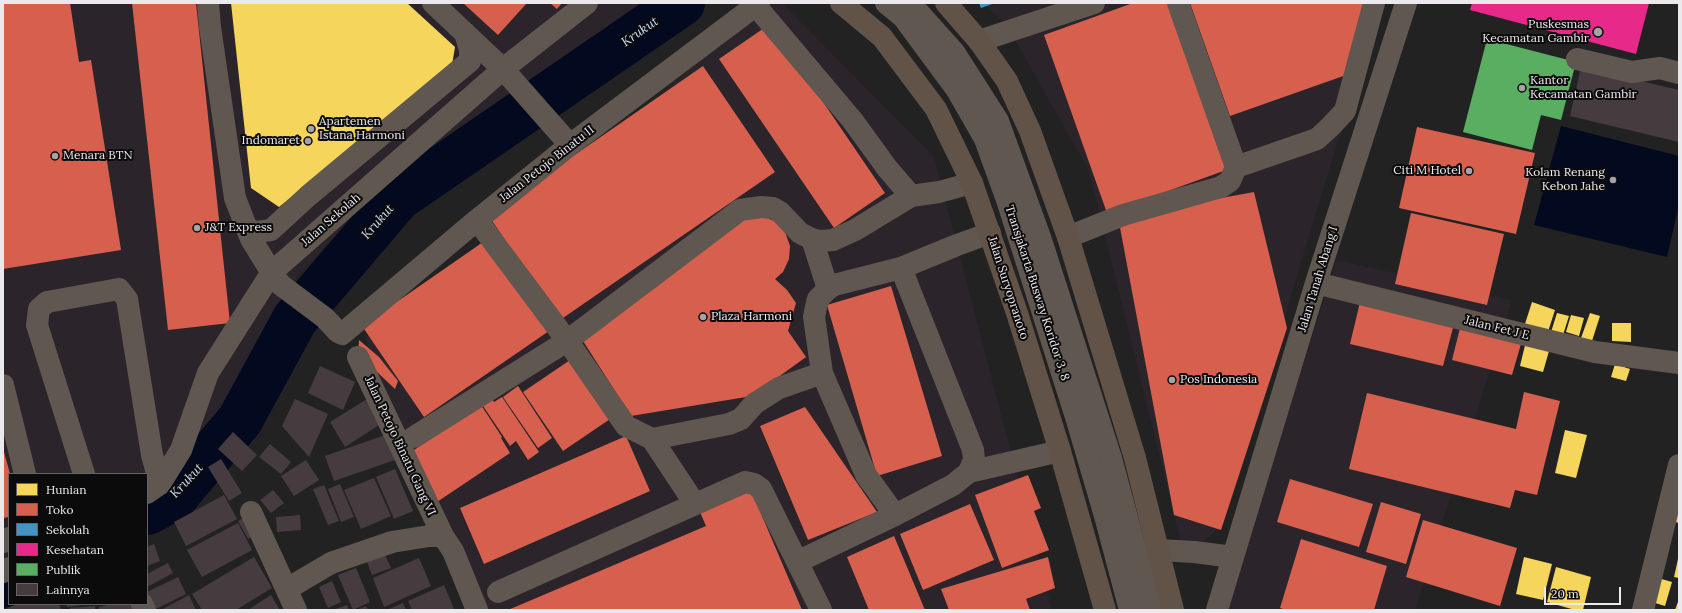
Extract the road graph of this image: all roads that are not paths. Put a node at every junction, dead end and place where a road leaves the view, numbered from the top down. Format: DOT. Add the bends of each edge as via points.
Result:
graph roads {
  1 [pos="208,3"];
  2 [pos="433,3"];
  3 [pos="587,3"];
  4 [pos="841,3"];
  5 [pos="886,3"];
  6 [pos="910,3"];
  7 [pos="946,3"];
  8 [pos="1094,3"];
  9 [pos="1178,3"];
  10 [pos="1374,3"];
  11 [pos="1406,3"];
  12 [pos="757,4"];
  13 [pos="465,33"];
  14 [pos="979,41"];
  15 [pos="1577,59"];
  16 [pos="504,70"];
  17 [pos="1679,72"];
  18 [pos="567,142"];
  19 [pos="1236,166"];
  20 [pos="972,183"];
  21 [pos="308,196"];
  22 [pos="911,196"];
  23 [pos="477,220"];
  24 [pos="329,223"];
  25 [pos="247,229"];
  26 [pos="990,233"];
  27 [pos="1068,237"];
  28 [pos="812,239"];
  29 [pos="901,268"];
  30 [pos="277,279"];
  31 [pos="1316,283"];
  32 [pos="828,289"];
  33 [pos="567,341"];
  34 [pos="358,357"];
  35 [pos="1679,364"];
  36 [pos="822,374"];
  37 [pos="3,386"];
  38 [pos="414,437"];
  39 [pos="652,439"];
  40 [pos="1060,451"];
  41 [pos="1679,465"];
  42 [pos="969,472"];
  43 [pos="25,473"];
  44 [pos="84,473"];
  45 [pos="154,488"];
  46 [pos="695,504"];
  47 [pos="251,512"];
  48 [pos="895,515"];
  49 [pos="443,536"];
  50 [pos="1159,550"];
  51 [pos="1233,557"];
  52 [pos="797,562"];
  53 [pos="287,589"];
  54 [pos="498,592"];
  55 [pos="1102,609"];
  56 [pos="296,610"];
  57 [pos="477,610"];
  58 [pos="821,610"];
  59 [pos="1130,610"];
  60 [pos="1152,610"];
  61 [pos="1173,610"];
  62 [pos="1217,610"];
  63 [pos="1643,610"];
  1 -- 25 [label="street" via="235,198"];
  2 -- 13 [label="street"];
  3 -- 16 [label="street, Jalan Sekolah"];
  4 -- 20 [label="main road, Jalan Suryopranoto" via="882,37 936,109"];
  5 -- 59 [label="street, Transjakarta Busway Koridor 3, 8" via="903,17 957,90 985,139 1076,417"];
  6 -- 60 [label="street, Transjakarta Busway Koridor 3, 8" via="954,52 998,121 1041,240 1111,458"];
  7 -- 14 [label="main road"];
  8 -- 14 [label="street"];
  9 -- 19 [label="street"];
  10 -- 19 [label="street" via="1345,111 1317,139"];
  11 -- 31 [label="street, Jalan Tanah Abang I"];
  12 -- 18 [label="street, Jalan Petojo Binatu II"];
  12 -- 22 [label="street"];
  13 -- 16 [label="street"];
  13 -- 21 [label="street" via="470,61"];
  14 -- 27 [label="main road" via="1007,81 1030,131"];
  15 -- 17 [label="street" via="1632,72 1660,68"];
  16 -- 18 [label="street"];
  16 -- 24 [label="street, Jalan Sekolah"];
  18 -- 23 [label="street, Jalan Petojo Binatu II"];
  19 -- 27 [label="street" via="1230,180 1221,187 1123,215"];
  20 -- 22 [label="street"];
  20 -- 26 [label="main road, Jalan Suryopranoto"];
  21 -- 24 [label="street"];
  21 -- 25 [label="street" via="271,230 256,232"];
  22 -- 28 [label="street" via="855,230 833,240"];
  23 -- 30 [label="street, Jalan Petojo Binatu II" via="335,327"];
  23 -- 33 [label="street"];
  24 -- 30 [label="street, Jalan Sekolah"];
  25 -- 30 [label="street"];
  26 -- 29 [label="street"];
  26 -- 40 [label="main road, Jalan Suryopranoto"];
  27 -- 50 [label="main road" via="1135,458"];
  28 -- 32 [label="street"];
  28 -- 33 [label="street" via="800,233 773,208 740,210"];
  29 -- 32 [label="street" via="834,285"];
  29 -- 42 [label="street" via="973,450 974,460"];
  30 -- 45 [label="street, Jalan Sekolah" via="208,374 181,450"];
  31 -- 35 [label="street, Jalan Fet J E" via="1595,352"];
  31 -- 51 [label="street, Jalan Tanah Abang I"];
  32 -- 36 [label="street" via="818,299 814,317"];
  33 -- 38 [label="street"];
  33 -- 39 [label="street" via="626,426"];
  34 -- 49 [label="street, Jalan Petojo Binatu Gang VI"];
  36 -- 39 [label="street" via="779,388 754,404 741,419 729,424"];
  36 -- 48 [label="street" via="866,475"];
  37 -- 43 [label="street"];
  39 -- 46 [label="street"];
  40 -- 42 [label="street"];
  40 -- 55 [label="main road, Jalan Suryopranoto"];
  41 -- 63 [label="street"];
  42 -- 48 [label="street" via="953,485"];
  44 -- 45 [label="street" via="37,325 39,309 47,302 119,288 127,299 152,455"];
  46 -- 52 [label="street" via="745,482 754,484 761,489"];
  46 -- 54 [label="street"];
  47 -- 53 [label="street"];
  48 -- 52 [label="street"];
  49 -- 53 [label="street" via="392,542 332,562"];
  49 -- 57 [label="street, Jalan Petojo Binatu Gang VI" via="453,552"];
  50 -- 51 [label="street"];
  50 -- 61 [label="main road"];
  51 -- 62 [label="street, Jalan Tanah Abang I"];
  52 -- 58 [label="street"];
  53 -- 56 [label="street"];
}
